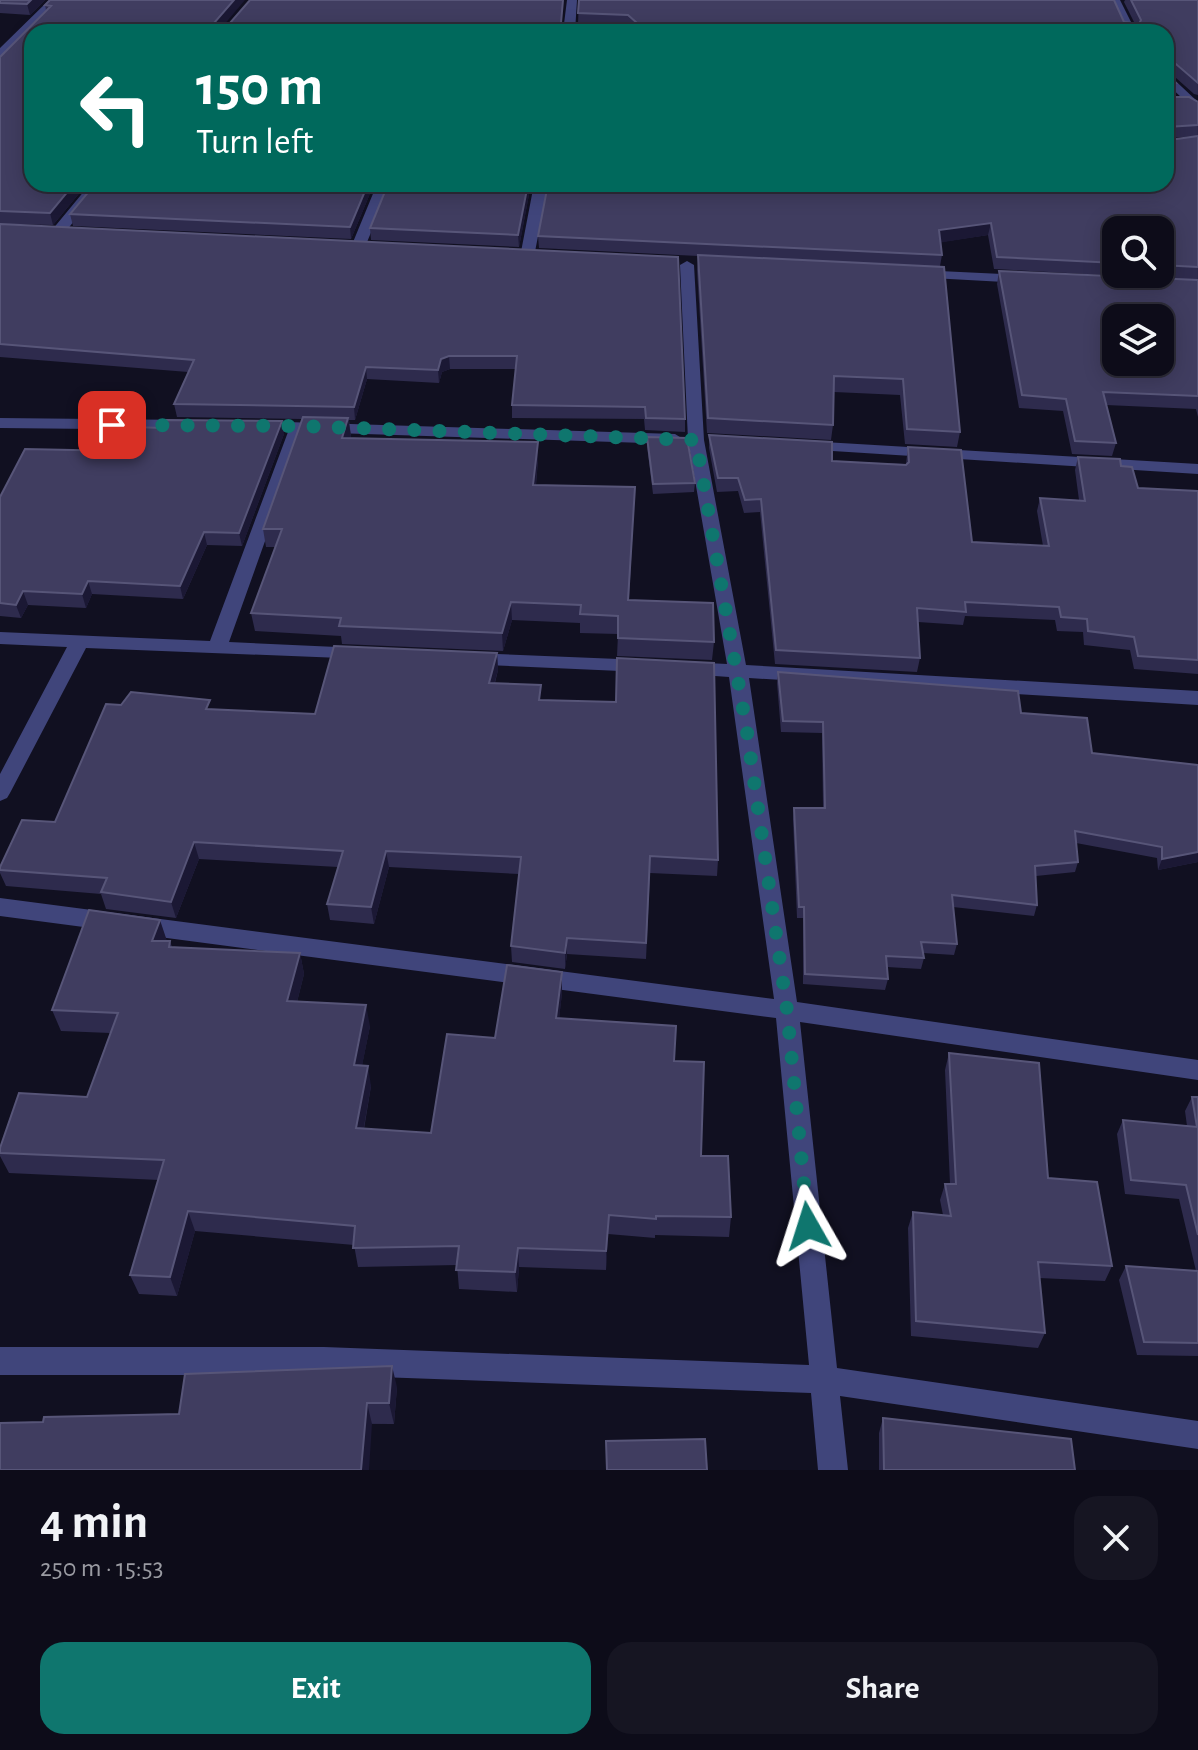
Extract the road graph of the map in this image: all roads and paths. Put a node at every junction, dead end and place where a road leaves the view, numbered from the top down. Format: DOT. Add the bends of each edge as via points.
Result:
graph roads {
  1 [pos="55,0"];
  2 [pos="572,0"];
  3 [pos="1115,0"];
  4 [pos="31,24"];
  5 [pos="570,24"];
  6 [pos="1126,24"];
  7 [pos="24,30"];
  8 [pos="0,54"];
  9 [pos="1174,84"];
  10 [pos="1174,102"];
  11 [pos="1195,104"];
  12 [pos="89,192"];
  13 [pos="382,192"];
  14 [pos="539,192"];
  15 [pos="73,234"];
  16 [pos="343,246"];
  17 [pos="527,257"];
  18 [pos="688,265"];
  19 [pos="895,273"];
  20 [pos="1038,280"];
  21 [pos="0,423"];
  22 [pos="205,425"];
  23 [pos="236,426"];
  24 [pos="298,426"];
  25 [pos="704,440"];
  26 [pos="790,445"];
  27 [pos="1198,469"];
  28 [pos="0,638"];
  29 [pos="79,643"];
  30 [pos="217,648"];
  31 [pos="375,655"];
  32 [pos="454,658"];
  33 [pos="738,671"];
  34 [pos="1198,698"];
  35 [pos="0,793"];
  36 [pos="0,907"];
  37 [pos="787,1010"];
  38 [pos="1198,1070"];
  39 [pos="0,1361"];
  40 [pos="824,1380"];
  41 [pos="1198,1435"];
  42 [pos="833,1470"];
  1 -- 4 [label="street"];
  2 -- 5 [label="street"];
  3 -- 6 [label="street"];
  7 -- 8 [label="street"];
  9 -- 11 [label="street"];
  10 -- 11 [label="street"];
  12 -- 15 [label="street" via="50,233"];
  13 -- 16 [label="street" via="366,248"];
  14 -- 17 [label="street"];
  18 -- 25 [label="street"];
  19 -- 20 [label="street"];
  21 -- 22 [label="street"];
  23 -- 24 [label="street"];
  24 -- 25 [label="street"];
  24 -- 30 [label="street"];
  25 -- 33 [label="street"];
  26 -- 27 [label="street"];
  28 -- 29 [label="street"];
  29 -- 30 [label="street"];
  29 -- 35 [label="street"];
  30 -- 31 [label="street"];
  32 -- 33 [label="street"];
  33 -- 34 [label="street"];
  33 -- 37 [label="street"];
  36 -- 37 [label="street"];
  37 -- 38 [label="street"];
  37 -- 40 [label="street"];
  39 -- 40 [label="street" via="324,1361"];
  40 -- 41 [label="street"];
  40 -- 42 [label="street"];
}
